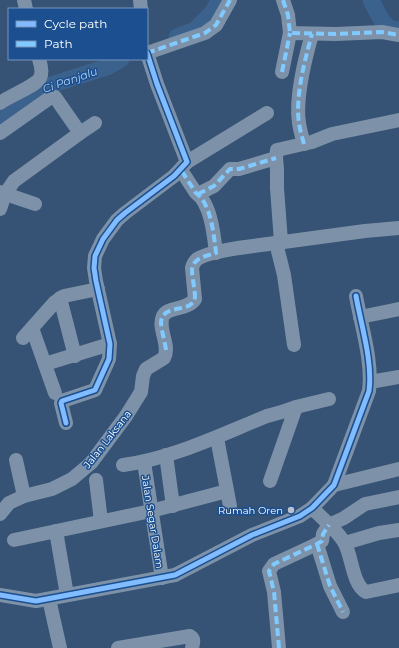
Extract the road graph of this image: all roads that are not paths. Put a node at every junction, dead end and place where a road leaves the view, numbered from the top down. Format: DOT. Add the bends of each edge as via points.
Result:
graph roads {
  1 [pos="230,0"];
  2 [pos="283,0"];
  3 [pos="290,33"];
  4 [pos="312,34"];
  5 [pos="399,35"];
  6 [pos="148,53"];
  7 [pos="148,56"];
  8 [pos="39,60"];
  9 [pos="282,72"];
  10 [pos="2,97"];
  11 [pos="267,113"];
  12 [pos="399,120"];
  13 [pos="95,123"];
  14 [pos="0,133"];
  15 [pos="80,133"];
  16 [pos="304,144"];
  17 [pos="276,158"];
  18 [pos="184,166"];
  19 [pos="2,193"];
  20 [pos="198,194"];
  21 [pos="35,204"];
  22 [pos="0,209"];
  23 [pos="399,228"];
  24 [pos="278,242"];
  25 [pos="216,253"];
  26 [pos="98,289"];
  27 [pos="356,296"];
  28 [pos="60,298"];
  29 [pos="399,308"];
  30 [pos="360,317"];
  31 [pos="110,344"];
  32 [pos="294,345"];
  33 [pos="75,356"];
  34 [pos="45,364"];
  35 [pos="399,377"];
  36 [pos="370,382"];
  37 [pos="55,393"];
  38 [pos="329,399"];
  39 [pos="296,408"];
  40 [pos="66,423"];
  41 [pos="217,438"];
  42 [pos="166,455"];
  43 [pos="16,460"];
  44 [pos="144,462"];
  45 [pos="123,465"];
  46 [pos="399,469"];
  47 [pos="96,480"];
  48 [pos="270,481"];
  49 [pos="334,485"];
  50 [pos="227,491"];
  51 [pos="24,496"];
  52 [pos="399,497"];
  53 [pos="173,506"];
  54 [pos="230,506"];
  55 [pos="312,508"];
  56 [pos="151,511"];
  57 [pos="0,514"];
  58 [pos="101,521"];
  59 [pos="329,525"];
  60 [pos="399,530"];
  61 [pos="56,531"];
  62 [pos="14,540"];
  63 [pos="345,543"];
  64 [pos="317,544"];
  65 [pos="162,578"];
  66 [pos="399,585"];
  67 [pos="0,595"];
  68 [pos="67,595"];
  69 [pos="49,598"];
  70 [pos="343,612"];
  71 [pos="60,648"];
  72 [pos="118,648"];
  73 [pos="192,648"];
  74 [pos="279,648"];
  1 -- 6 [label="street" via="216,25 205,33"];
  2 -- 3 [label="street"];
  3 -- 4 [label="street"];
  3 -- 9 [label="street"];
  4 -- 5 [label="street" via="382,32"];
  4 -- 16 [label="street" via="298,102"];
  7 -- 18 [label="street"];
  8 -- 10 [label="street" via="42,70 40,78 34,84"];
  11 -- 18 [label="street"];
  12 -- 16 [label="street" via="332,134"];
  13 -- 15 [label="street"];
  14 -- 15 [label="street" via="51,97 55,97"];
  15 -- 19 [label="street" via="14,181"];
  16 -- 17 [label="street" via="279,149 276,151"];
  17 -- 20 [label="street" via="239,169 230,169 214,186"];
  17 -- 24 [label="street"];
  18 -- 20 [label="street"];
  18 -- 26 [label="street" via="124,213 103,239 95,256 94,268"];
  19 -- 21 [label="street"];
  19 -- 22 [label="street"];
  20 -- 25 [label="street" via="210,219"];
  23 -- 24 [label="street"];
  24 -- 25 [label="street"];
  24 -- 32 [label="street"];
  25 -- 51 [label="street, Jalan Laksana" via="193,263 195,299 191,304 164,313 161,322 166,350 164,358 146,369 141,392 90,463 72,479 52,489"];
  26 -- 28 [label="street"];
  26 -- 31 [label="street"];
  27 -- 30 [label="street"];
  28 -- 33 [label="street"];
  28 -- 34 [label="street" via="27,333"];
  29 -- 30 [label="street"];
  30 -- 36 [label="street" via="368,355"];
  31 -- 33 [label="street"];
  31 -- 40 [label="street" via="110,359 97,388 61,403"];
  33 -- 34 [label="street"];
  34 -- 37 [label="street"];
  35 -- 36 [label="street"];
  36 -- 49 [label="street" via="369,391"];
  38 -- 39 [label="street"];
  39 -- 41 [label="street" via="269,416"];
  39 -- 48 [label="street"];
  41 -- 42 [label="street"];
  41 -- 50 [label="street"];
  42 -- 44 [label="street"];
  42 -- 53 [label="street"];
  43 -- 51 [label="street"];
  44 -- 45 [label="street, Jalan Segar Dalam"];
  44 -- 56 [label="street, Jalan Segar Dalam"];
  46 -- 49 [label="street"];
  47 -- 58 [label="street"];
  49 -- 55 [label="street"];
  50 -- 53 [label="street"];
  50 -- 54 [label="street"];
  51 -- 57 [label="street, Jalan Laksana" via="9,503"];
  52 -- 59 [label="street" via="365,504"];
  53 -- 56 [label="street"];
  55 -- 59 [label="street"];
  55 -- 65 [label="street" via="300,516 252,535 175,575"];
  56 -- 58 [label="street"];
  56 -- 65 [label="street, Jalan Segar Dalam"];
  58 -- 61 [label="street"];
  59 -- 63 [label="street"];
  59 -- 64 [label="street" via="322,541"];
  60 -- 63 [label="street"];
  61 -- 62 [label="street"];
  61 -- 68 [label="street"];
  63 -- 66 [label="street" via="362,590 366,592"];
  64 -- 70 [label="street" via="330,586"];
  64 -- 74 [label="street" via="274,564 269,571 274,592"];
  65 -- 68 [label="street"];
  67 -- 69 [label="street" via="36,601"];
  68 -- 69 [label="street"];
  69 -- 71 [label="street"];
  72 -- 73 [label="street" via="186,636 193,638"];
}
